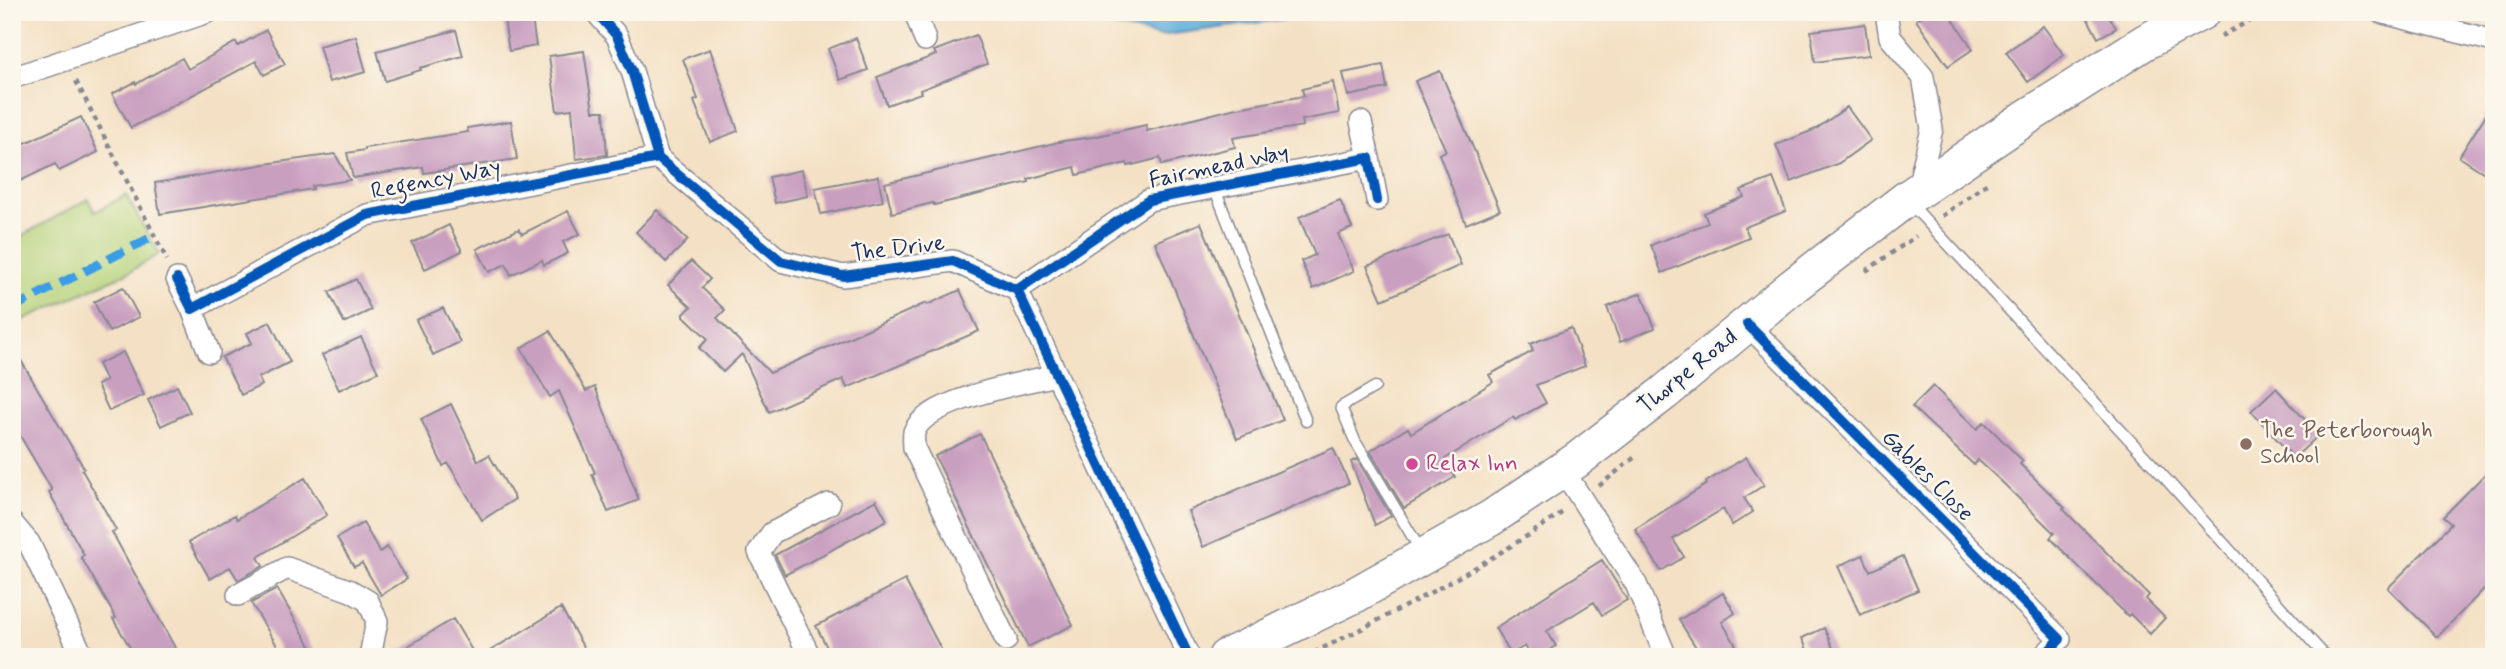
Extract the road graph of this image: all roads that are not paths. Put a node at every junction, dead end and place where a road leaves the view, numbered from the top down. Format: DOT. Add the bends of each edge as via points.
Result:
graph roads {
  1 [pos="208,12"];
  2 [pos="596,12"];
  3 [pos="915,12"];
  4 [pos="1886,12"];
  5 [pos="2202,12"];
  6 [pos="2380,12"];
  7 [pos="925,40"];
  8 [pos="2494,41"];
  9 [pos="12,78"];
  10 [pos="1361,122"];
  11 [pos="658,158"];
  12 [pos="1368,158"];
  13 [pos="1214,187"];
  14 [pos="1912,196"];
  15 [pos="1377,200"];
  16 [pos="177,279"];
  17 [pos="1017,290"];
  18 [pos="192,309"];
  19 [pos="1747,324"];
  20 [pos="209,352"];
  21 [pos="1057,375"];
  22 [pos="1375,387"];
  23 [pos="1306,421"];
  24 [pos="1563,470"];
  25 [pos="829,504"];
  26 [pos="12,523"];
  27 [pos="1425,557"];
  28 [pos="238,595"];
  29 [pos="1006,640"];
  30 [pos="83,657"];
  31 [pos="370,657"];
  32 [pos="810,657"];
  33 [pos="1189,657"];
  34 [pos="1226,657"];
  35 [pos="1666,657"];
  36 [pos="2043,657"];
  37 [pos="2326,657"];
  1 -- 9 [label="street"];
  2 -- 11 [label="street" via="617,36 632,71"];
  3 -- 7 [label="street"];
  4 -- 14 [label="street" via="1890,37 1923,77 1932,129"];
  5 -- 14 [label="main road, Thorpe Road" via="2133,49"];
  6 -- 8 [label="street"];
  10 -- 12 [label="street"];
  11 -- 17 [label="street, The Drive" via="780,261 843,276 953,261"];
  11 -- 18 [label="street, Regency Way" via="367,215"];
  12 -- 13 [label="street, Fairmead Way"];
  12 -- 15 [label="street"];
  13 -- 17 [label="street, Fairmead Way" via="1149,200"];
  13 -- 23 [label="lane"];
  14 -- 19 [label="main road, Thorpe Road"];
  14 -- 37 [label="lane"];
  16 -- 18 [label="street"];
  17 -- 21 [label="street"];
  18 -- 20 [label="street"];
  19 -- 24 [label="main road, Thorpe Road"];
  19 -- 36 [label="street, Gables Close" via="2060,639"];
  21 -- 29 [label="street" via="995,389 931,412 915,431 914,448"];
  21 -- 33 [label="street"];
  22 -- 27 [label="lane" via="1341,407 1355,441"];
  24 -- 27 [label="main road, Thorpe Road"];
  24 -- 35 [label="street" via="1636,584"];
  25 -- 32 [label="street" via="772,533 759,552"];
  26 -- 30 [label="street" via="29,543"];
  27 -- 34 [label="main road, Thorpe Road"];
  28 -- 31 [label="street" via="287,568 351,591 368,601 377,621"];
}
